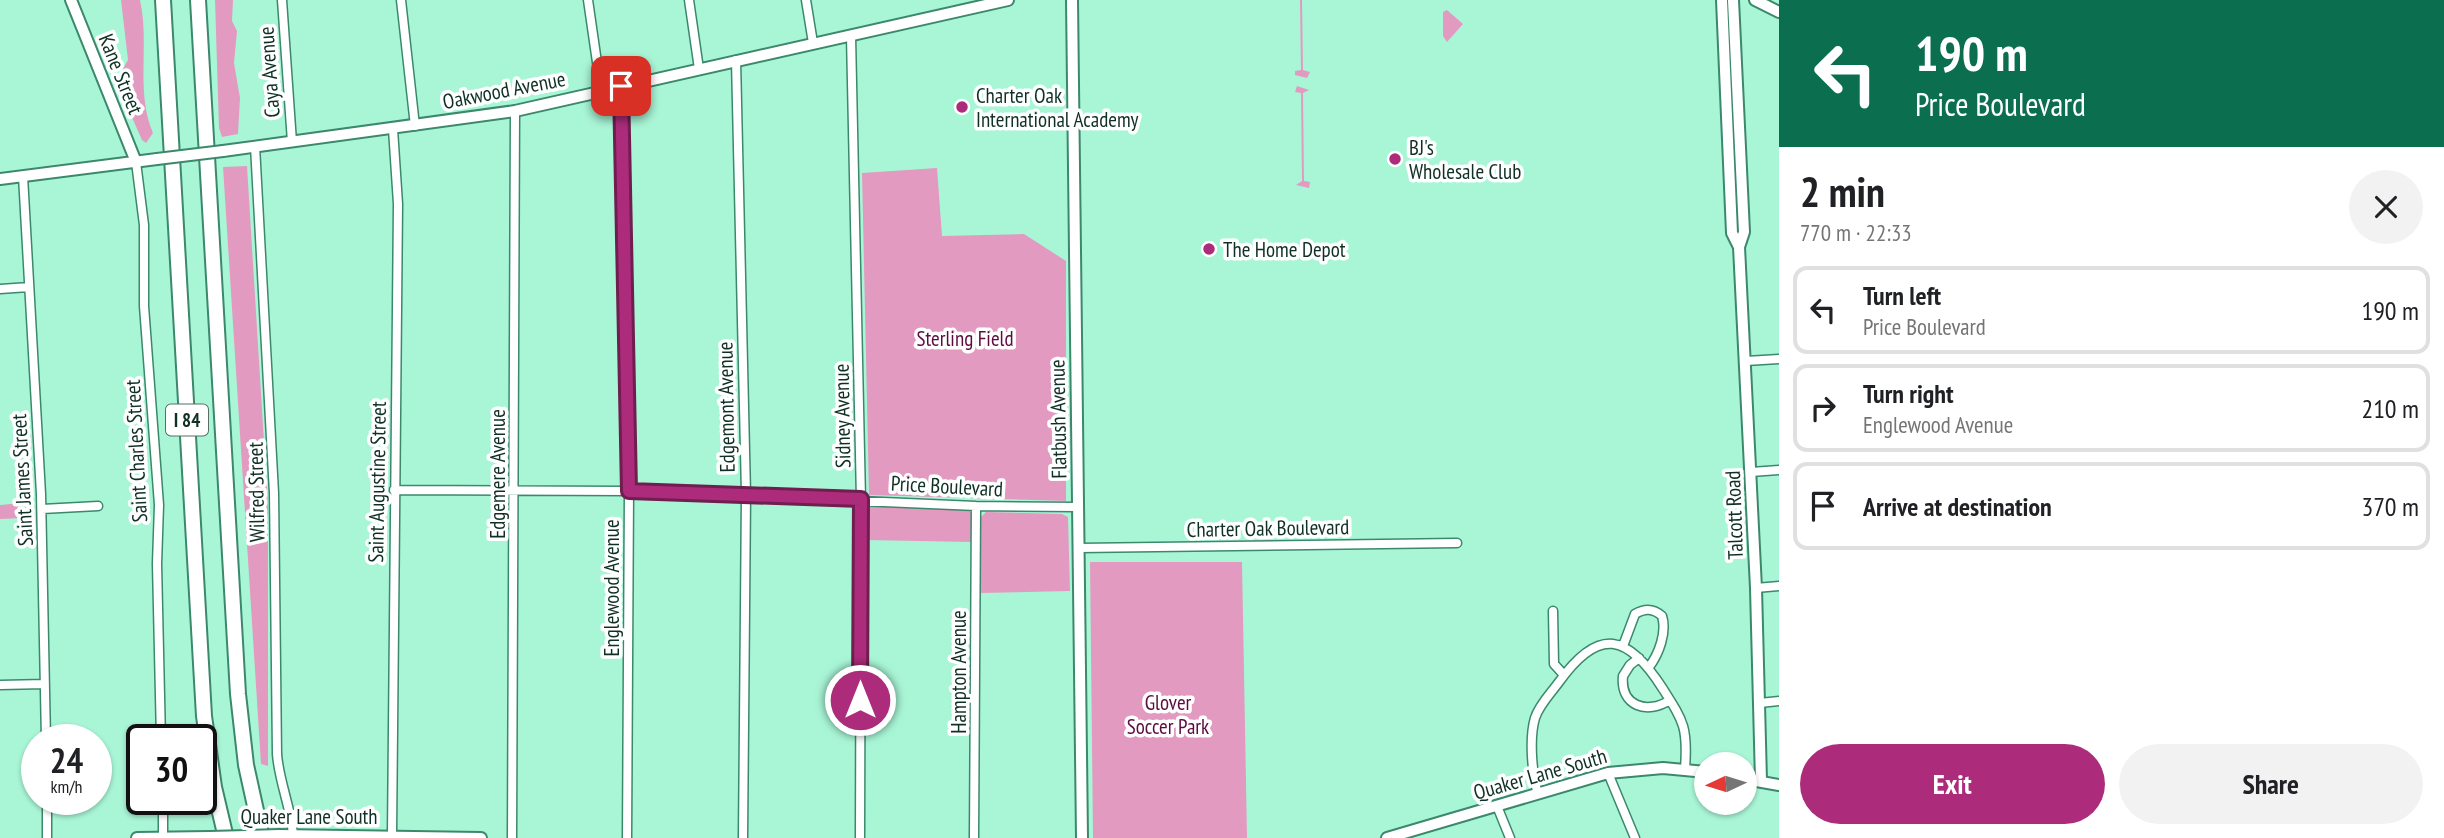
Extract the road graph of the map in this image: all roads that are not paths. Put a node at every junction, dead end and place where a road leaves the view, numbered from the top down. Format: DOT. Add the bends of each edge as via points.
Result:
graph roads {
  1 [pos="71,0"];
  2 [pos="163,0"];
  3 [pos="198,0"];
  4 [pos="205,0"];
  5 [pos="282,0"];
  6 [pos="401,0"];
  7 [pos="588,0"];
  8 [pos="689,0"];
  9 [pos="806,0"];
  10 [pos="1008,0"];
  11 [pos="1072,0"];
  12 [pos="1722,0"];
  13 [pos="1733,0"];
  14 [pos="1755,0"];
  15 [pos="1779,12"];
  16 [pos="200,29"];
  17 [pos="851,36"];
  18 [pos="813,43"];
  19 [pos="736,60"];
  20 [pos="699,69"];
  21 [pos="621,86"];
  22 [pos="601,90"];
  23 [pos="1726,109"];
  24 [pos="1739,109"];
  25 [pos="515,111"];
  26 [pos="415,126"];
  27 [pos="393,129"];
  28 [pos="292,142"];
  29 [pos="256,146"];
  30 [pos="136,162"];
  31 [pos="23,176"];
  32 [pos="0,179"];
  33 [pos="1742,193"];
  34 [pos="1729,194"];
  35 [pos="1739,247"];
  36 [pos="29,287"];
  37 [pos="0,289"];
  38 [pos="1779,359"];
  39 [pos="1746,361"];
  40 [pos="1779,470"];
  41 [pos="1751,472"];
  42 [pos="515,488"];
  43 [pos="394,490"];
  44 [pos="629,491"];
  45 [pos="746,494"];
  46 [pos="861,499"];
  47 [pos="98,506"];
  48 [pos="976,506"];
  49 [pos="1078,507"];
  50 [pos="42,509"];
  51 [pos="1457,543"];
  52 [pos="1079,548"];
  53 [pos="1779,586"];
  54 [pos="1756,588"];
  55 [pos="1553,611"];
  56 [pos="1623,646"];
  57 [pos="1639,658"];
  58 [pos="1649,667"];
  59 [pos="1564,675"];
  60 [pos="45,684"];
  61 [pos="0,685"];
  62 [pos="1670,701"];
  63 [pos="1779,701"];
  64 [pos="1760,703"];
  65 [pos="46,724"];
  66 [pos="161,724"];
  67 [pos="1685,769"];
  68 [pos="1694,770"];
  69 [pos="1608,773"];
  70 [pos="1757,780"];
  71 [pos="1761,781"];
  72 [pos="1779,785"];
  73 [pos="1538,794"];
  74 [pos="1497,806"];
  75 [pos="47,815"];
  76 [pos="163,815"];
  77 [pos="293,835"];
  78 [pos="392,835"];
  79 [pos="210,836"];
  80 [pos="163,837"];
  81 [pos="47,838"];
  82 [pos="139,838"];
  83 [pos="226,838"];
  84 [pos="262,838"];
  85 [pos="481,838"];
  86 [pos="512,838"];
  87 [pos="627,838"];
  88 [pos="743,838"];
  89 [pos="860,838"];
  90 [pos="974,838"];
  91 [pos="1082,838"];
  92 [pos="1387,838"];
  93 [pos="1510,838"];
  94 [pos="1635,838"];
  1 -- 30 [label="street, Kane Street"];
  2 -- 83 [label="highway, I 84" via="204,716"];
  3 -- 16 [label="highway, I 84"];
  4 -- 16 [label="highway"];
  5 -- 28 [label="street, Caya Avenue"];
  6 -- 26 [label="street"];
  7 -- 22 [label="street"];
  8 -- 20 [label="street"];
  9 -- 18 [label="street"];
  10 -- 17 [label="street, Oakwood Avenue"];
  11 -- 49 [label="street, Flatbush Avenue"];
  12 -- 23 [label="street, Talcott Road"];
  13 -- 24 [label="street, Talcott Road"];
  14 -- 15 [label="street"];
  16 -- 84 [label="highway, I 84" via="238,694 247,774"];
  17 -- 18 [label="street, Oakwood Avenue"];
  17 -- 46 [label="street, Sidney Avenue"];
  18 -- 19 [label="street, Oakwood Avenue"];
  19 -- 20 [label="street, Oakwood Avenue"];
  19 -- 45 [label="street, Edgemont Avenue"];
  20 -- 21 [label="street, Oakwood Avenue"];
  21 -- 22 [label="street, Oakwood Avenue"];
  21 -- 44 [label="street, Englewood Avenue"];
  22 -- 25 [label="street, Oakwood Avenue"];
  23 -- 24 [label="street"];
  23 -- 34 [label="street, Talcott Road"];
  24 -- 33 [label="street, Talcott Road"];
  25 -- 26 [label="street, Oakwood Avenue"];
  25 -- 42 [label="street, Edgemere Avenue"];
  26 -- 27 [label="street, Oakwood Avenue"];
  27 -- 28 [label="street, Oakwood Avenue"];
  27 -- 43 [label="street, Saint Augustine Street" via="398,204"];
  28 -- 29 [label="street, Oakwood Avenue"];
  29 -- 30 [label="street, Oakwood Avenue, bridge"];
  29 -- 77 [label="street, Wilfred Street" via="274,493 278,773"];
  30 -- 31 [label="street, Oakwood Avenue"];
  30 -- 66 [label="street, Saint Charles Street" via="144,225 144,306 159,505"];
  31 -- 32 [label="street, Oakwood Avenue"];
  31 -- 36 [label="street, Saint James Street"];
  33 -- 34 [label="street"];
  33 -- 35 [label="street, Talcott Road" via="1744,232"];
  34 -- 35 [label="street, Talcott Road" via="1732,233"];
  35 -- 39 [label="street, Talcott Road"];
  36 -- 37 [label="street"];
  36 -- 50 [label="street, Saint James Street"];
  38 -- 39 [label="street"];
  39 -- 41 [label="street, Talcott Road"];
  40 -- 41 [label="street"];
  41 -- 54 [label="street, Talcott Road"];
  42 -- 43 [label="street, Price Boulevard"];
  42 -- 44 [label="street, Price Boulevard"];
  42 -- 86 [label="street, Edgemere Avenue"];
  43 -- 78 [label="street, Saint Augustine Street"];
  44 -- 45 [label="street, Price Boulevard"];
  44 -- 87 [label="street, Englewood Avenue"];
  45 -- 46 [label="street, Price Boulevard"];
  45 -- 88 [label="street, Edgemont Avenue"];
  46 -- 48 [label="street, Price Boulevard"];
  46 -- 89 [label="street, Sidney Avenue"];
  47 -- 50 [label="street"];
  48 -- 49 [label="street, Price Boulevard"];
  48 -- 90 [label="street, Hampton Avenue"];
  49 -- 52 [label="street, Flatbush Avenue"];
  50 -- 60 [label="street, Saint James Street"];
  51 -- 52 [label="street, Charter Oak Boulevard"];
  52 -- 91 [label="street, Flatbush Avenue"];
  53 -- 54 [label="street"];
  54 -- 64 [label="street, Talcott Road"];
  55 -- 59 [label="street" via="1554,664"];
  56 -- 57 [label="street"];
  56 -- 58 [label="street" via="1635,614 1657,611 1664,631"];
  56 -- 59 [label="street" via="1593,646"];
  57 -- 58 [label="street"];
  57 -- 62 [label="street" via="1623,676 1626,698 1650,709"];
  58 -- 62 [label="street"];
  59 -- 73 [label="street" via="1534,721"];
  60 -- 61 [label="street"];
  60 -- 65 [label="street, Saint James Street"];
  62 -- 67 [label="street" via="1685,726"];
  63 -- 64 [label="street"];
  64 -- 71 [label="street, Talcott Road"];
  67 -- 68 [label="street, Quaker Lane South"];
  67 -- 69 [label="street, Quaker Lane South"];
  69 -- 73 [label="street, Quaker Lane South"];
  69 -- 94 [label="street"];
  70 -- 71 [label="street"];
  71 -- 72 [label="street"];
  73 -- 74 [label="street, Quaker Lane South"];
  74 -- 92 [label="street, Quaker Lane South"];
  74 -- 93 [label="street"];
  75 -- 81 [label="street"];
  76 -- 80 [label="street"];
  77 -- 78 [label="street, Quaker Lane South"];
  77 -- 79 [label="street, Quaker Lane South, bridge"];
  78 -- 85 [label="street, Quaker Lane South"];
  79 -- 80 [label="street, Quaker Lane South"];
  80 -- 82 [label="street, Quaker Lane South"];
}
